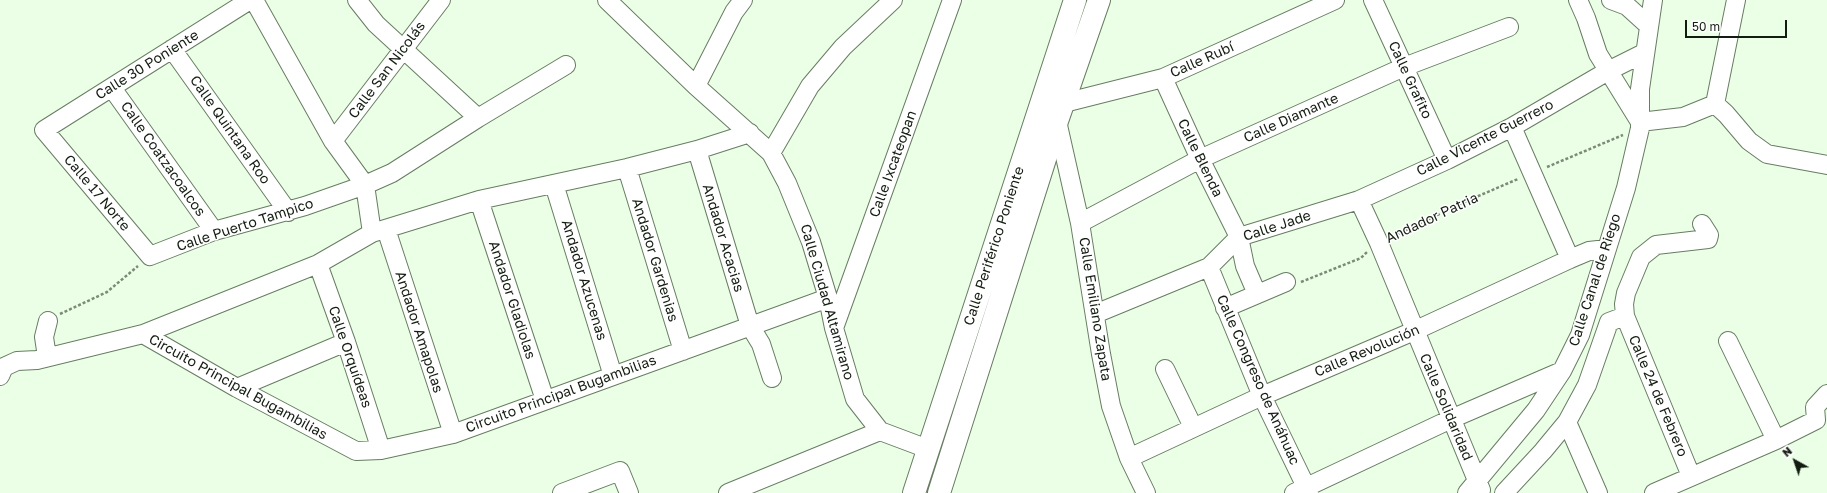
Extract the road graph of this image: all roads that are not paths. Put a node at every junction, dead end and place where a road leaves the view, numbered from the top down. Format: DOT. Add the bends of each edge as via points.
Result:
graph roads {
  1 [pos="250,0"];
  2 [pos="254,0"];
  3 [pos="357,0"];
  4 [pos="441,0"];
  5 [pos="607,0"];
  6 [pos="743,0"];
  7 [pos="893,0"];
  8 [pos="952,0"];
  9 [pos="1075,0"];
  10 [pos="1099,0"];
  11 [pos="1335,0"];
  12 [pos="1373,0"];
  13 [pos="1578,0"];
  14 [pos="1611,0"];
  15 [pos="1653,0"];
  16 [pos="1736,0"];
  17 [pos="1648,25"];
  18 [pos="1509,27"];
  19 [pos="172,49"];
  20 [pos="403,49"];
  21 [pos="1644,53"];
  22 [pos="566,65"];
  23 [pos="1404,67"];
  24 [pos="1608,71"];
  25 [pos="1163,78"];
  26 [pos="696,86"];
  27 [pos="112,88"];
  28 [pos="1715,104"];
  29 [pos="1060,112"];
  30 [pos="478,118"];
  31 [pos="1640,125"];
  32 [pos="1512,127"];
  33 [pos="44,130"];
  34 [pos="750,133"];
  35 [pos="333,141"];
  36 [pos="697,150"];
  37 [pos="771,153"];
  38 [pos="1200,159"];
  39 [pos="1447,160"];
  40 [pos="1827,165"];
  41 [pos="627,168"];
  42 [pos="554,184"];
  43 [pos="365,185"];
  44 [pos="479,200"];
  45 [pos="1359,200"];
  46 [pos="288,212"];
  47 [pos="1080,223"];
  48 [pos="1702,224"];
  49 [pos="214,231"];
  50 [pos="379,231"];
  51 [pos="1239,237"];
  52 [pos="1606,252"];
  53 [pos="150,256"];
  54 [pos="1570,259"];
  55 [pos="318,264"];
  56 [pos="1209,267"];
  57 [pos="1286,282"];
  58 [pos="1257,294"];
  59 [pos="828,298"];
  60 [pos="1225,308"];
  61 [pos="1095,314"];
  62 [pos="1625,316"];
  63 [pos="48,320"];
  64 [pos="750,326"];
  65 [pos="834,328"];
  66 [pos="1414,331"];
  67 [pos="143,334"];
  68 [pos="1728,341"];
  69 [pos="346,342"];
  70 [pos="682,351"];
  71 [pos="47,357"];
  72 [pos="1165,369"];
  73 [pos="1562,371"];
  74 [pos="0,376"];
  75 [pos="613,376"];
  76 [pos="772,378"];
  77 [pos="237,388"];
  78 [pos="1827,394"];
  79 [pos="1262,396"];
  80 [pos="545,400"];
  81 [pos="1451,419"];
  82 [pos="1567,422"];
  83 [pos="1193,427"];
  84 [pos="880,431"];
  85 [pos="453,434"];
  86 [pos="1776,440"];
  87 [pos="928,449"];
  88 [pos="381,450"];
  89 [pos="1129,458"];
  90 [pos="1692,476"];
  91 [pos="1476,489"];
  92 [pos="1303,491"];
  93 [pos="730,492"];
  94 [pos="562,493"];
  95 [pos="629,493"];
  96 [pos="914,493"];
  97 [pos="939,493"];
  98 [pos="1146,493"];
  99 [pos="1504,493"];
  100 [pos="1598,493"];
  101 [pos="1654,493"];
  1 -- 19 [label="street, Calle 30 Poniente"];
  2 -- 35 [label="street"];
  3 -- 20 [label="street" via="376,24"];
  4 -- 20 [label="street, Calle San Nicolás"];
  5 -- 26 [label="street, Calle Ciudad Altamirano"];
  6 -- 26 [label="street" via="734,12"];
  7 -- 37 [label="street" via="843,47 810,86"];
  8 -- 65 [label="street, Calle Ixcateopan"];
  9 -- 87 [label="main road, Calle Periférico Poniente"];
  10 -- 29 [label="main road, Calle Periférico Poniente"];
  11 -- 25 [label="street, Calle Rubí"];
  12 -- 23 [label="street, Calle Grafito"];
  13 -- 24 [label="street" via="1598,54"];
  14 -- 17 [label="street" via="1627,6"];
  15 -- 17 [label="street, Calle Canal de Riego"];
  16 -- 28 [label="street"];
  17 -- 21 [label="street, Calle Canal de Riego"];
  18 -- 23 [label="street, Calle Diamante"];
  19 -- 27 [label="street, Calle 30 Poniente"];
  19 -- 46 [label="street, Calle Quintana Roo"];
  20 -- 30 [label="street"];
  20 -- 35 [label="street, Calle San Nicolás"];
  21 -- 24 [label="street, Calle Vicente Guerrero"];
  21 -- 31 [label="street, Calle Canal de Riego"];
  22 -- 30 [label="street, Calle Puerto Tampico"];
  23 -- 38 [label="street, Calle Diamante"];
  23 -- 39 [label="street, Calle Grafito"];
  24 -- 31 [label="street"];
  24 -- 32 [label="street, Calle Vicente Guerrero"];
  25 -- 29 [label="street, Calle Rubí"];
  25 -- 38 [label="street, Calle Blenda"];
  26 -- 34 [label="street, Calle Ciudad Altamirano"];
  27 -- 33 [label="street, Calle 30 Poniente"];
  27 -- 49 [label="street, Calle Coatzacoalcos"];
  28 -- 31 [label="street" via="1683,117"];
  28 -- 40 [label="street" via="1749,141 1767,154"];
  29 -- 47 [label="street, Calle Emiliano Zapata"];
  29 -- 97 [label="main road, Calle Periférico Poniente"];
  30 -- 43 [label="street, Calle Puerto Tampico" via="392,173"];
  31 -- 52 [label="street, Calle Canal de Riego" via="1626,188"];
  32 -- 39 [label="street, Calle Vicente Guerrero"];
  32 -- 54 [label="street"];
  33 -- 53 [label="street, Calle 17 Norte"];
  34 -- 36 [label="street, Circuito Principal Bugambilias"];
  34 -- 37 [label="street, Calle Ciudad Altamirano"];
  35 -- 43 [label="street"];
  36 -- 41 [label="street, Circuito Principal Bugambilias"];
  36 -- 64 [label="street, Andador Acacias"];
  37 -- 59 [label="street, Calle Ciudad Altamirano" via="787,183 811,242"];
  38 -- 47 [label="street, Calle Diamante"];
  38 -- 51 [label="street, Calle Blenda"];
  39 -- 45 [label="street, Calle Vicente Guerrero"];
  41 -- 42 [label="street, Circuito Principal Bugambilias"];
  41 -- 70 [label="street, Andador Gardenias"];
  42 -- 44 [label="street, Circuito Principal Bugambilias"];
  42 -- 75 [label="street, Andador Azucenas"];
  43 -- 46 [label="street, Calle Puerto Tampico"];
  43 -- 50 [label="street, Andador Amapolas"];
  44 -- 50 [label="street, Circuito Principal Bugambilias"];
  44 -- 80 [label="street, Andador Gladiolas"];
  45 -- 51 [label="street, Calle Jade"];
  45 -- 66 [label="street, Calle Solidaridad"];
  46 -- 49 [label="street, Calle Puerto Tampico"];
  47 -- 61 [label="street, Calle Emiliano Zapata"];
  48 -- 62 [label="street" via="1709,235 1708,239 1656,245 1641,257 1626,293"];
  49 -- 53 [label="street, Calle Puerto Tampico"];
  50 -- 55 [label="street, Circuito Principal Bugambilias"];
  50 -- 85 [label="street, Andador Amapolas"];
  51 -- 56 [label="street, Calle Jade"];
  51 -- 58 [label="street, Calle Blenda" via="1245,266"];
  52 -- 54 [label="street, Calle Revolución" via="1589,251"];
  52 -- 73 [label="street, Calle Canal de Riego" via="1580,335"];
  54 -- 66 [label="street, Calle Revolución"];
  55 -- 67 [label="street, Circuito Principal Bugambilias"];
  55 -- 69 [label="street, Calle Orquídeas"];
  56 -- 60 [label="street, Calle Congreso de Anáhuac"];
  56 -- 61 [label="street, Calle Jade"];
  57 -- 58 [label="street"];
  58 -- 60 [label="street"];
  59 -- 64 [label="street, Circuito Principal Bugambilias"];
  59 -- 65 [label="street, Calle Ciudad Altamirano"];
  60 -- 79 [label="street, Calle Congreso de Anáhuac"];
  61 -- 89 [label="street, Calle Emiliano Zapata" via="1111,406"];
  62 -- 82 [label="street" via="1609,322 1587,385"];
  62 -- 90 [label="street, Calle 24 de Febrero"];
  63 -- 71 [label="street" via="44,337"];
  64 -- 70 [label="street, Circuito Principal Bugambilias"];
  64 -- 76 [label="street, Andador Acacias" via="761,344"];
  65 -- 84 [label="street, Calle Ciudad Altamirano" via="855,399"];
  66 -- 79 [label="street, Calle Revolución"];
  66 -- 81 [label="street, Calle Solidaridad"];
  67 -- 71 [label="street"];
  67 -- 77 [label="street, Circuito Principal Bugambilias"];
  68 -- 86 [label="street"];
  69 -- 77 [label="street"];
  69 -- 88 [label="street, Calle Orquídeas"];
  70 -- 75 [label="street, Circuito Principal Bugambilias"];
  71 -- 74 [label="street" via="18,361 4,366"];
  72 -- 83 [label="street"];
  73 -- 81 [label="street"];
  73 -- 91 [label="street, Calle Canal de Riego"];
  75 -- 80 [label="street, Circuito Principal Bugambilias"];
  77 -- 88 [label="street, Circuito Principal Bugambilias" via="356,451"];
  78 -- 86 [label="street" via="1814,407 1816,420"];
  79 -- 83 [label="street, Calle Revolución"];
  79 -- 92 [label="street, Calle Congreso de Anáhuac"];
  80 -- 85 [label="street, Circuito Principal Bugambilias"];
  81 -- 91 [label="street, Calle Solidaridad"];
  81 -- 92 [label="street"];
  82 -- 99 [label="street"];
  82 -- 100 [label="street"];
  83 -- 89 [label="street, Calle Revolución"];
  84 -- 87 [label="street"];
  84 -- 93 [label="street"];
  85 -- 88 [label="street, Circuito Principal Bugambilias"];
  86 -- 90 [label="street"];
  87 -- 96 [label="main road, Calle Periférico Poniente"];
  89 -- 98 [label="street, Calle Emiliano Zapata"];
  90 -- 101 [label="street"];
  94 -- 95 [label="street" via="620,471"];
}
